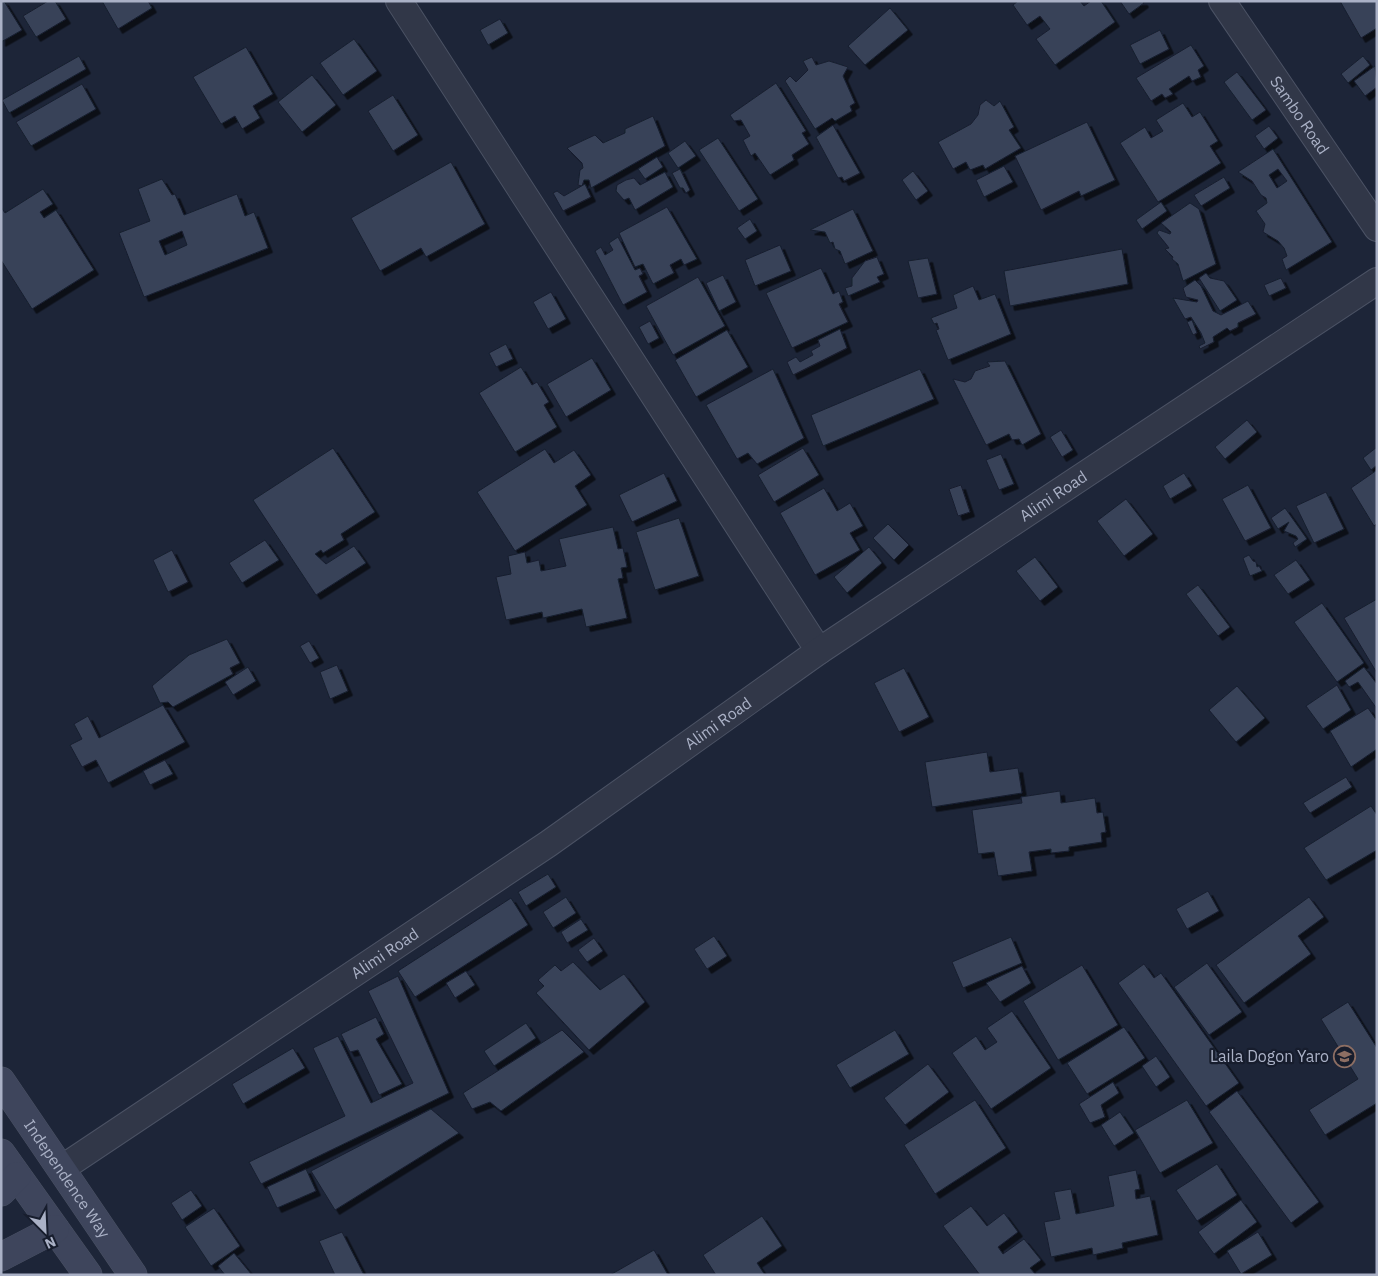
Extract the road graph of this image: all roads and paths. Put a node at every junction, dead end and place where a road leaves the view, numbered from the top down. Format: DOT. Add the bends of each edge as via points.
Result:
graph roads {
  1 [pos="399,1"];
  2 [pos="1222,1"];
  3 [pos="1377,228"];
  4 [pos="1377,281"];
  5 [pos="819,652"];
  6 [pos="1,1081"];
  7 [pos="1,1153"];
  8 [pos="62,1169"];
  9 [pos="9,1184"];
  10 [pos="55,1229"];
  11 [pos="1,1257"];
  12 [pos="88,1275"];
  13 [pos="133,1275"];
  1 -- 5 [label="street"];
  2 -- 3 [label="street, Sambo Road"];
  4 -- 5 [label="street, Alimi Road"];
  5 -- 8 [label="street, Alimi Road" via="548,844"];
  6 -- 8 [label="main road, Independence Way"];
  7 -- 9 [label="main road"];
  8 -- 13 [label="main road, Independence Way"];
  9 -- 10 [label="main road"];
  10 -- 11 [label="main road"];
  10 -- 12 [label="main road"];
}
